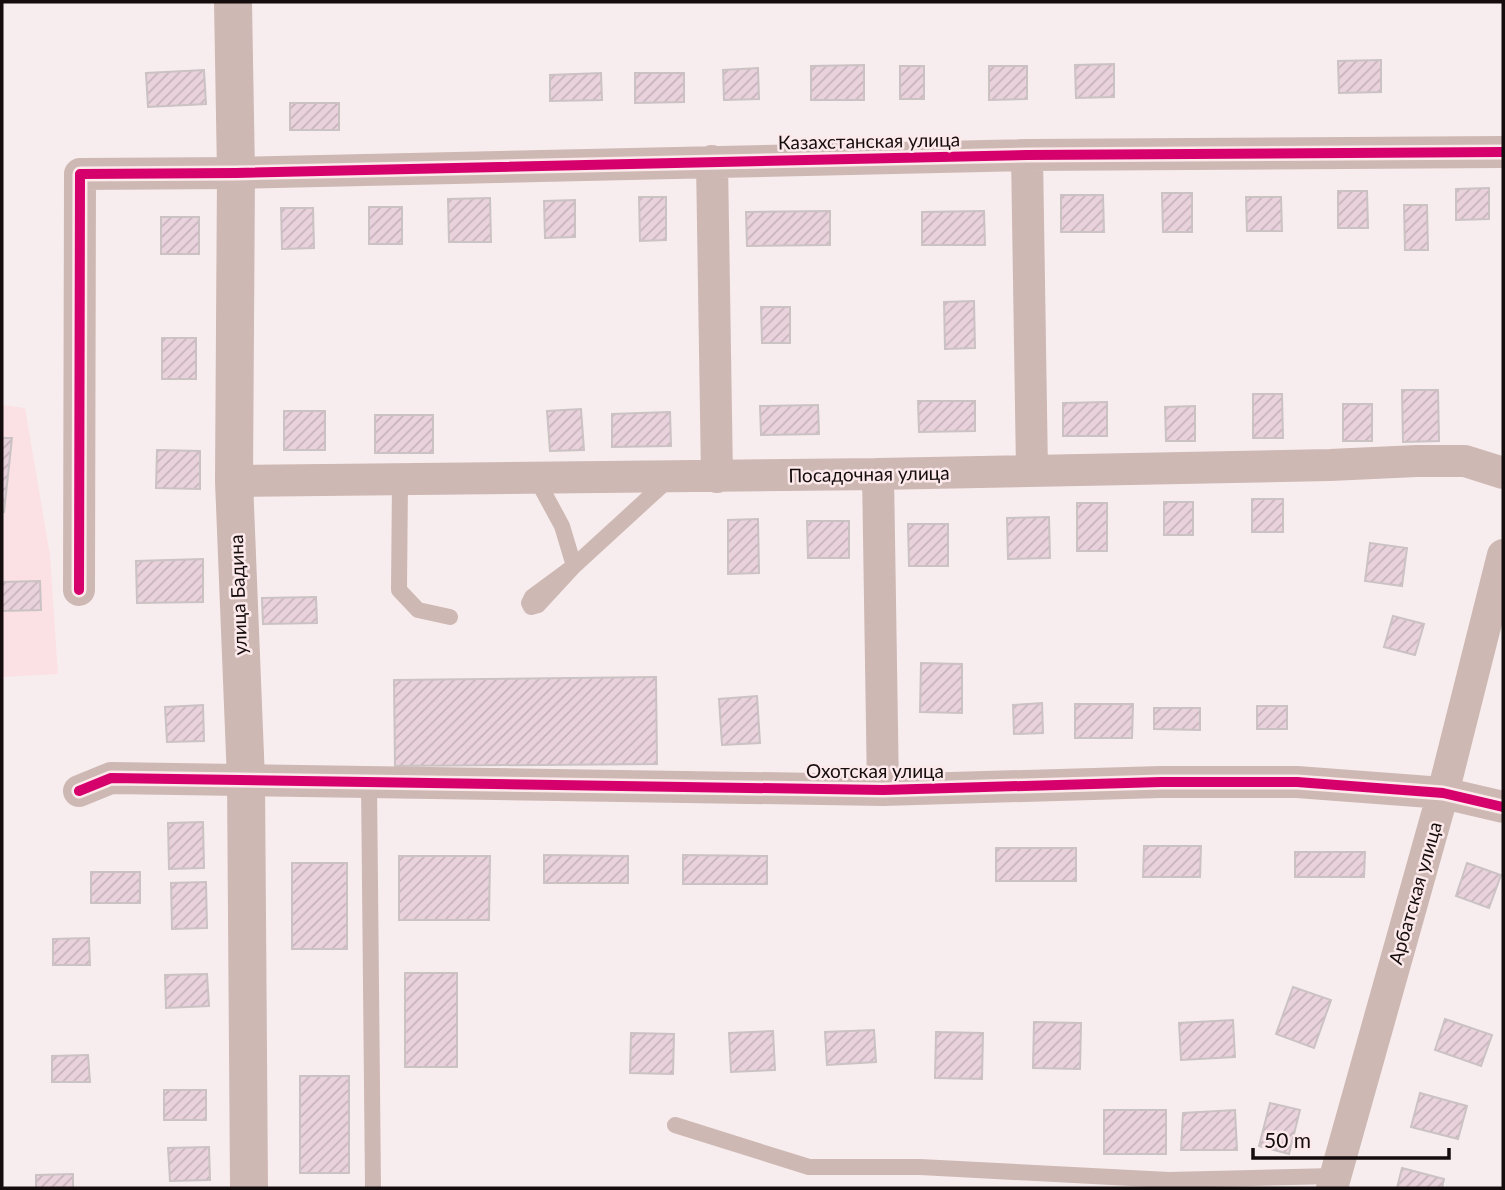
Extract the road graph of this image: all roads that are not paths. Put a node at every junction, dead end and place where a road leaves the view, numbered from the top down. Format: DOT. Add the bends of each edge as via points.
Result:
graph roads {
  1 [pos="233,2"];
  2 [pos="1503,152"];
  3 [pos="1027,155"];
  4 [pos="712,161"];
  5 [pos="236,173"];
  6 [pos="1032,471"];
  7 [pos="1503,473"];
  8 [pos="878,474"];
  9 [pos="670,477"];
  10 [pos="718,477"];
  11 [pos="536,478"];
  12 [pos="400,480"];
  13 [pos="234,481"];
  14 [pos="1503,555"];
  15 [pos="79,590"];
  16 [pos="450,617"];
  17 [pos="246,780"];
  18 [pos="369,782"];
  19 [pos="883,790"];
  20 [pos="79,791"];
  21 [pos="1443,793"];
  22 [pos="1503,807"];
  23 [pos="675,1125"];
  24 [pos="1333,1182"];
  25 [pos="249,1188"];
  26 [pos="373,1188"];
  1 -- 5 [label="street, улица Бадина"];
  2 -- 3 [label="street, Казахстанская улица"];
  3 -- 4 [label="street, Казахстанская улица"];
  3 -- 6 [label="street"];
  4 -- 5 [label="street, Казахстанская улица"];
  4 -- 10 [label="street"];
  5 -- 13 [label="street, улица Бадина"];
  5 -- 15 [label="street, Казахстанская улица" via="80,174"];
  6 -- 7 [label="street, Посадочная улица" via="1465,461"];
  6 -- 8 [label="street, Посадочная улица"];
  8 -- 10 [label="street, Посадочная улица"];
  8 -- 19 [label="street"];
  9 -- 10 [label="street, Посадочная улица"];
  9 -- 11 [label="street, Посадочная улица"];
  9 -- 11 [label="lane" via="574,566 562,526"];
  11 -- 12 [label="street, Посадочная улица"];
  12 -- 13 [label="street, Посадочная улица"];
  12 -- 16 [label="lane" via="399,590 418,610"];
  13 -- 17 [label="street, улица Бадина"];
  14 -- 21 [label="street, Арбатская улица"];
  17 -- 18 [label="street, Охотская улица"];
  17 -- 20 [label="street, Охотская улица" via="111,778"];
  17 -- 25 [label="street, улица Бадина"];
  18 -- 19 [label="street, Охотская улица"];
  18 -- 26 [label="lane"];
  19 -- 21 [label="street, Охотская улица" via="1297,782"];
  21 -- 22 [label="street, Охотская улица"];
  21 -- 24 [label="street, Арбатская улица"];
  23 -- 24 [label="lane" via="809,1167"];
}
